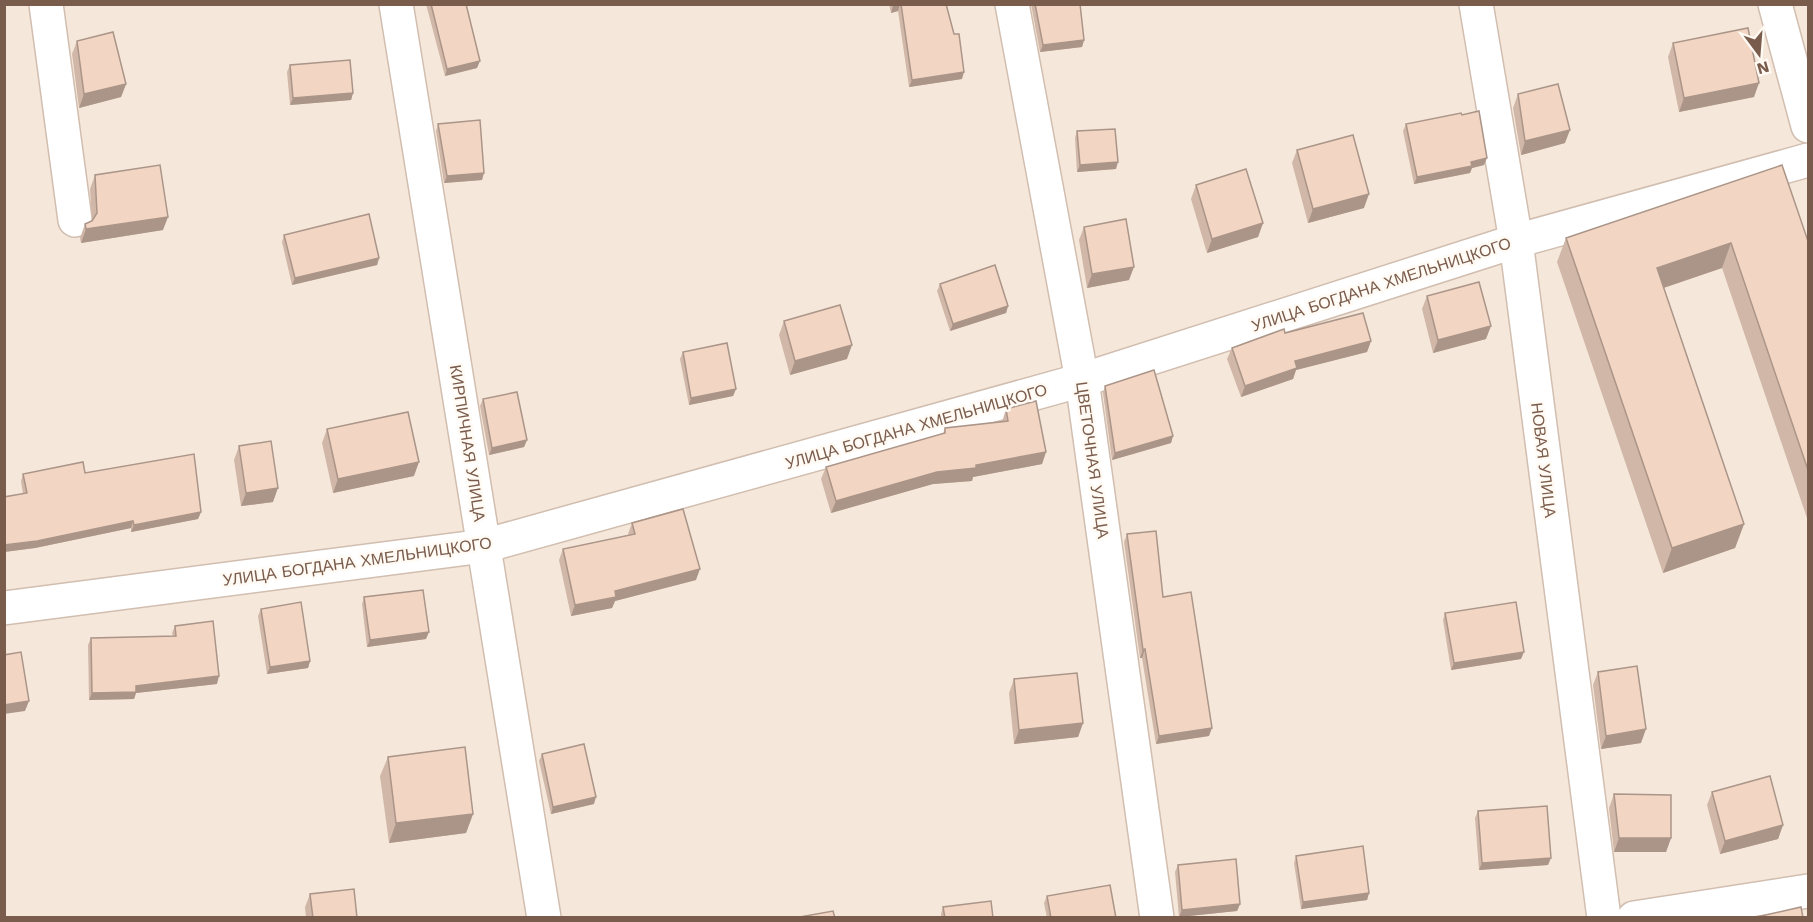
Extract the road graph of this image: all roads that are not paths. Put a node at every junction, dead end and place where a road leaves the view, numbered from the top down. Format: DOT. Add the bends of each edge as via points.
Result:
graph roads {
  1 [pos="46,4"];
  2 [pos="396,4"];
  3 [pos="1012,4"];
  4 [pos="1476,4"];
  5 [pos="1774,4"];
  6 [pos="1809,126"];
  7 [pos="1809,160"];
  8 [pos="75,220"];
  9 [pos="1516,241"];
  10 [pos="1082,380"];
  11 [pos="484,546"];
  12 [pos="4,608"];
  13 [pos="1809,891"];
  14 [pos="544,918"];
  15 [pos="1157,918"];
  16 [pos="1604,918"];
  17 [pos="1634,918"];
  1 -- 8 [label="street"];
  2 -- 11 [label="street, КИРПИЧНАЯ УЛИЦА"];
  3 -- 10 [label="street, ЦВЕТОЧНАЯ УЛИЦА"];
  4 -- 9 [label="street, НОВАЯ УЛИЦА"];
  5 -- 6 [label="street"];
  7 -- 9 [label="street, УЛИЦА БОГДАНА ХМЕЛЬНИЦКОГО"];
  9 -- 10 [label="street, УЛИЦА БОГДАНА ХМЕЛЬНИЦКОГО"];
  9 -- 16 [label="street, НОВАЯ УЛИЦА"];
  10 -- 11 [label="street, УЛИЦА БОГДАНА ХМЕЛЬНИЦКОГО"];
  10 -- 15 [label="street, ЦВЕТОЧНАЯ УЛИЦА"];
  11 -- 12 [label="street, УЛИЦА БОГДАНА ХМЕЛЬНИЦКОГО"];
  11 -- 14 [label="street, КИРПИЧНАЯ УЛИЦА"];
  13 -- 17 [label="street"];
}
